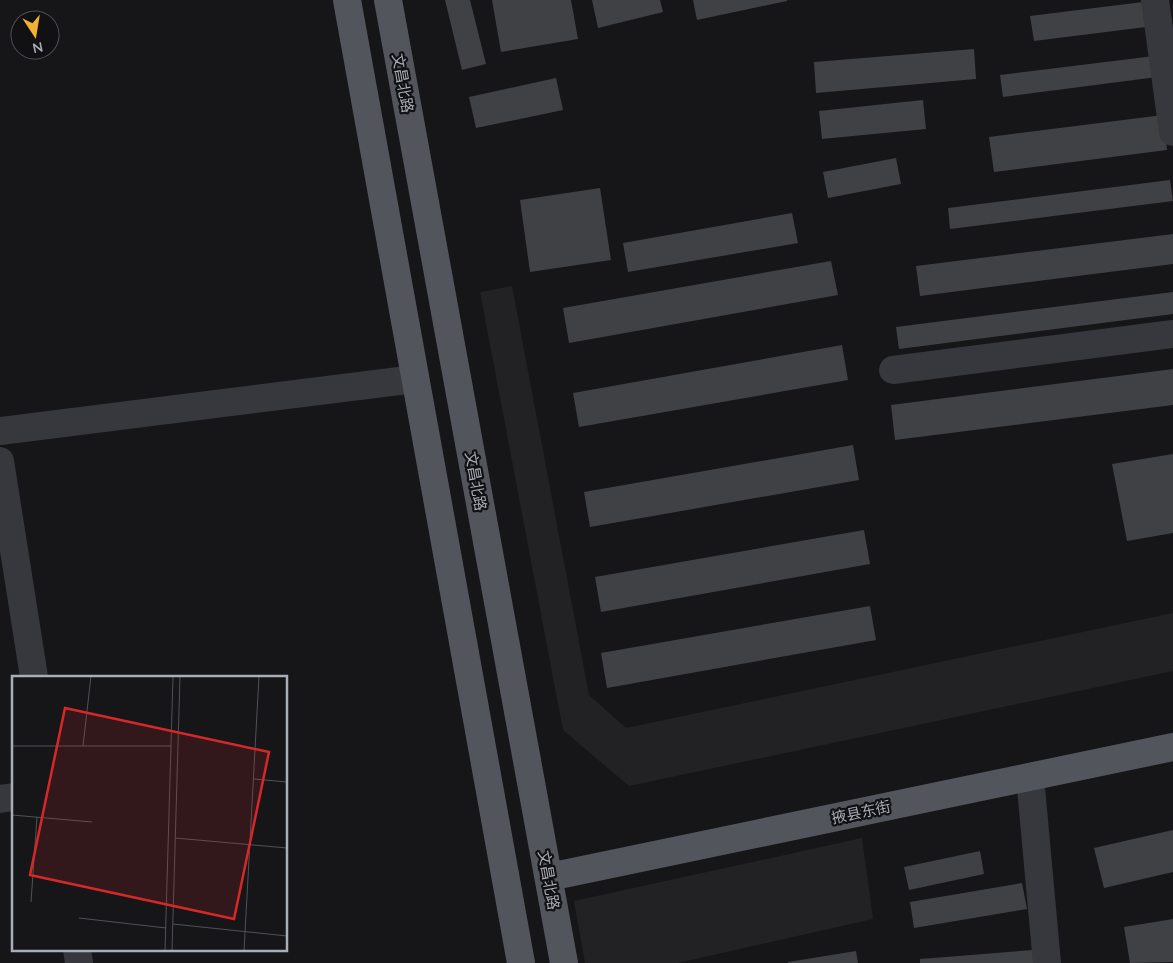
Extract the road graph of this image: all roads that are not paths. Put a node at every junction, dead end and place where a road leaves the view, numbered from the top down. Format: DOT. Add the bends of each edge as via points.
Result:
graph roads {
  1 [pos="347,0"];
  2 [pos="388,0"];
  3 [pos="1155,0"];
  4 [pos="1173,132"];
  5 [pos="1173,334"];
  6 [pos="893,370"];
  7 [pos="415,379"];
  8 [pos="0,431"];
  9 [pos="0,461"];
  10 [pos="34,676"];
  11 [pos="1173,747"];
  12 [pos="1030,777"];
  13 [pos="549,877"];
  14 [pos="77,950"];
  15 [pos="79,963"];
  16 [pos="521,963"];
  17 [pos="564,963"];
  18 [pos="1047,963"];
  1 -- 7 [label="main road"];
  2 -- 13 [label="main road, 文昌北路"];
  3 -- 4 [label="street"];
  5 -- 6 [label="street"];
  7 -- 8 [label="street"];
  7 -- 16 [label="main road"];
  9 -- 10 [label="street"];
  11 -- 12 [label="main road, 掖县东街"];
  12 -- 13 [label="main road, 掖县东街"];
  12 -- 18 [label="street"];
  13 -- 17 [label="main road, 文昌北路"];
  14 -- 15 [label="street"];
}
